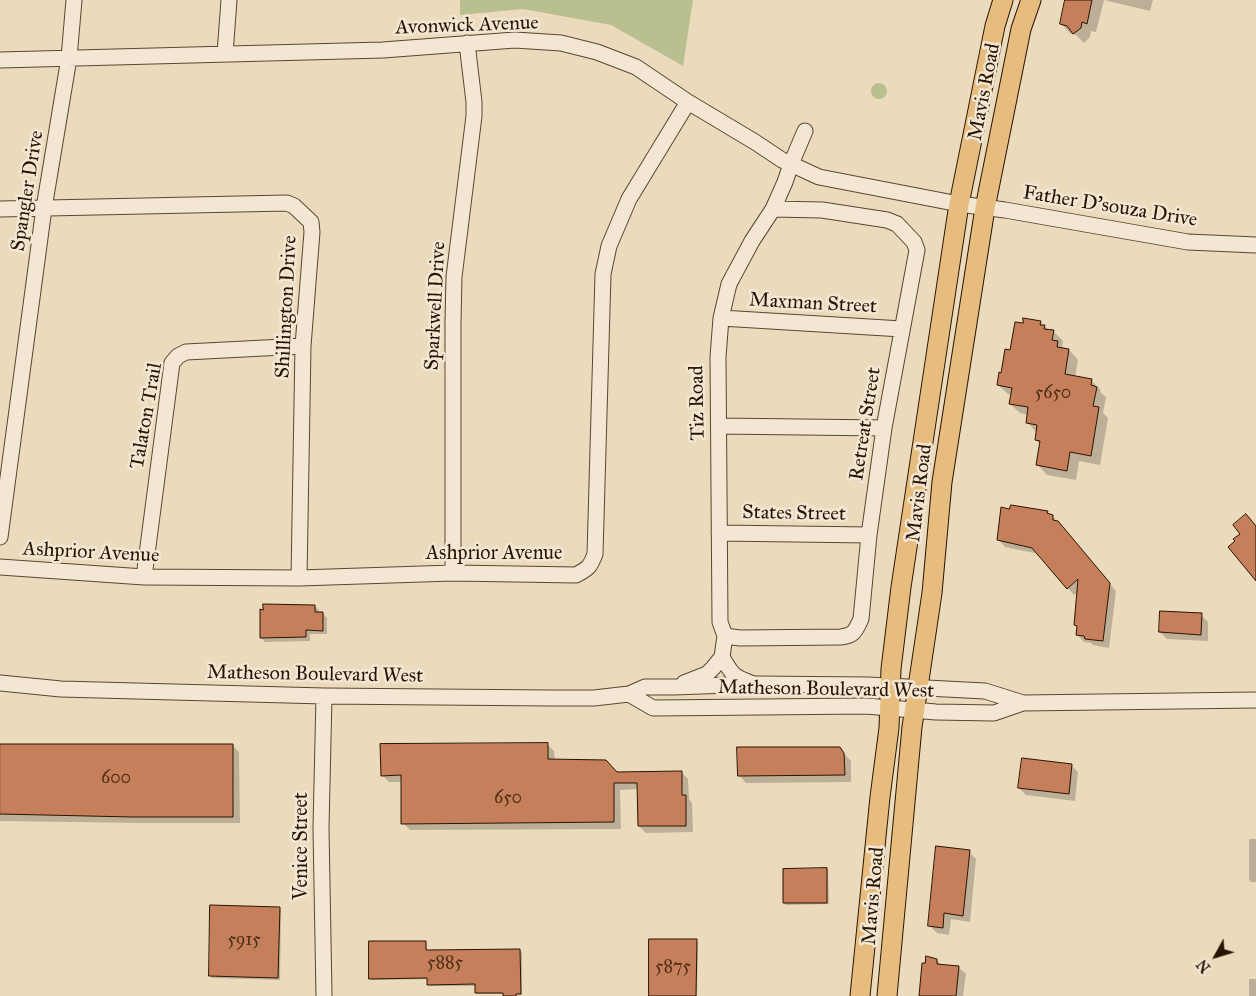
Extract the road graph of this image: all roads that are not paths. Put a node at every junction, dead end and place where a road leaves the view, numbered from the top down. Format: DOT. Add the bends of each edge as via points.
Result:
graph roads {
  1 [pos="74,0"];
  2 [pos="229,0"];
  3 [pos="1003,0"];
  4 [pos="1031,0"];
  5 [pos="467,43"];
  6 [pos="225,54"];
  7 [pos="69,58"];
  8 [pos="0,60"];
  9 [pos="688,102"];
  10 [pos="805,131"];
  11 [pos="791,164"];
  12 [pos="959,204"];
  13 [pos="44,208"];
  14 [pos="985,208"];
  15 [pos="773,209"];
  16 [pos="0,210"];
  17 [pos="1256,245"];
  18 [pos="721,318"];
  19 [pos="902,329"];
  20 [pos="303,346"];
  21 [pos="718,426"];
  22 [pos="884,428"];
  23 [pos="719,533"];
  24 [pos="869,535"];
  25 [pos="0,537"];
  26 [pos="0,567"];
  27 [pos="453,573"];
  28 [pos="144,577"];
  29 [pos="299,578"];
  30 [pos="725,636"];
  31 [pos="722,657"];
  32 [pos="0,683"];
  33 [pos="756,684"];
  34 [pos="890,686"];
  35 [pos="674,687"];
  36 [pos="918,688"];
  37 [pos="629,694"];
  38 [pos="324,696"];
  39 [pos="1256,700"];
  40 [pos="1023,703"];
  41 [pos="890,708"];
  42 [pos="915,710"];
  43 [pos="324,996"];
  44 [pos="860,996"];
  45 [pos="887,996"];
  1 -- 7 [label="street, Spangler Drive"];
  2 -- 6 [label="street"];
  3 -- 12 [label="main road, Mavis Road"];
  4 -- 14 [label="main road, Mavis Road" via="1021,30"];
  5 -- 6 [label="street, Avonwick Avenue" via="383,50"];
  5 -- 9 [label="street, Avonwick Avenue" via="515,40 561,43 597,52 636,67"];
  5 -- 27 [label="street, Sparkwell Drive" via="474,116 454,277"];
  6 -- 7 [label="street, Avonwick Avenue"];
  7 -- 8 [label="street, Avonwick Avenue"];
  7 -- 13 [label="street, Spangler Drive"];
  9 -- 11 [label="street, Avonwick Avenue"];
  9 -- 27 [label="street, Ashprior Avenue" via="629,199 609,246 603,274 595,554 591,565 576,575"];
  10 -- 11 [label="street, Tiz Road"];
  11 -- 12 [label="street, Avonwick Avenue" via="819,177"];
  11 -- 15 [label="street, Tiz Road"];
  12 -- 14 [label="street, Father D'souza Drive"];
  12 -- 34 [label="main road, Mavis Road" via="901,587"];
  13 -- 16 [label="street"];
  13 -- 20 [label="street, Shillington Drive" via="287,203 294,206 311,222 312,232"];
  13 -- 25 [label="street, Spangler Drive"];
  14 -- 17 [label="street, Father D'souza Drive" via="1188,242"];
  14 -- 36 [label="main road, Mavis Road" via="942,482 932,593"];
  15 -- 18 [label="street, Tiz Road" via="729,284"];
  15 -- 19 [label="street, Retreat Street" via="822,210 897,224 917,250"];
  18 -- 19 [label="street, Maxman Street"];
  18 -- 21 [label="street, Tiz Road"];
  19 -- 22 [label="street, Retreat Street"];
  20 -- 28 [label="street, Talaton Trail" via="186,352 172,363"];
  20 -- 29 [label="street, Shillington Drive"];
  21 -- 22 [label="street"];
  21 -- 23 [label="street, Tiz Road"];
  22 -- 24 [label="street, Retreat Street"];
  23 -- 24 [label="street, States Street"];
  23 -- 30 [label="street, Tiz Road" via="720,622"];
  24 -- 30 [label="street, Retreat Street" via="861,619 850,636"];
  26 -- 28 [label="street, Ashprior Avenue"];
  27 -- 29 [label="street, Ashprior Avenue"];
  28 -- 29 [label="street, Ashprior Avenue"];
  30 -- 31 [label="street, Tiz Road"];
  31 -- 33 [label="street" via="731,673"];
  31 -- 35 [label="street" via="707,674"];
  32 -- 38 [label="street, Matheson Boulevard West" via="61,689"];
  33 -- 34 [label="street, Matheson Boulevard West"];
  33 -- 35 [label="street, Matheson Boulevard West"];
  34 -- 36 [label="street, Matheson Boulevard West"];
  34 -- 41 [label="main road, Mavis Road"];
  35 -- 37 [label="street, Matheson Boulevard West" via="646,687"];
  36 -- 40 [label="street, Matheson Boulevard West" via="985,691"];
  36 -- 42 [label="main road, Mavis Road"];
  37 -- 38 [label="street, Matheson Boulevard West" via="594,698"];
  37 -- 41 [label="street, Matheson Boulevard West" via="653,708"];
  38 -- 43 [label="street, Venice Street" via="321,828"];
  39 -- 40 [label="street, Matheson Boulevard West"];
  40 -- 42 [label="street, Matheson Boulevard West" via="994,712"];
  41 -- 42 [label="street, Matheson Boulevard West"];
  41 -- 44 [label="main road, Mavis Road"];
  42 -- 45 [label="main road, Mavis Road"];
}
